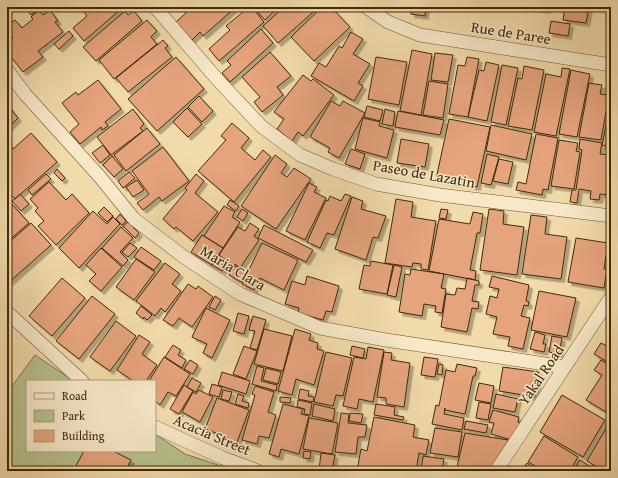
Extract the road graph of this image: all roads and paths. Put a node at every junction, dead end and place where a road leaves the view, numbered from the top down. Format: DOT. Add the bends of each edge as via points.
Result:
graph roads {
  1 [pos="154,7"];
  2 [pos="366,7"];
  3 [pos="611,65"];
  4 [pos="7,70"];
  5 [pos="611,216"];
  6 [pos="611,297"];
  7 [pos="7,312"];
  8 [pos="566,367"];
  9 [pos="81,380"];
  10 [pos="156,427"];
  11 [pos="258,471"];
  12 [pos="496,471"];
  1 -- 5 [label="street, Paseo de Lazatin" via="261,126 300,155 376,184 440,195"];
  2 -- 3 [label="street, Rue de Paree" via="388,22 420,35"];
  4 -- 8 [label="street, Maria Clara" via="134,219 184,257 240,294 320,328"];
  6 -- 8 [label="street, Yakal Road"];
  7 -- 9 [label="street"];
  8 -- 12 [label="street, Yakal Road"];
  10 -- 11 [label="street, Acacia Street" via="165,433"];
}
